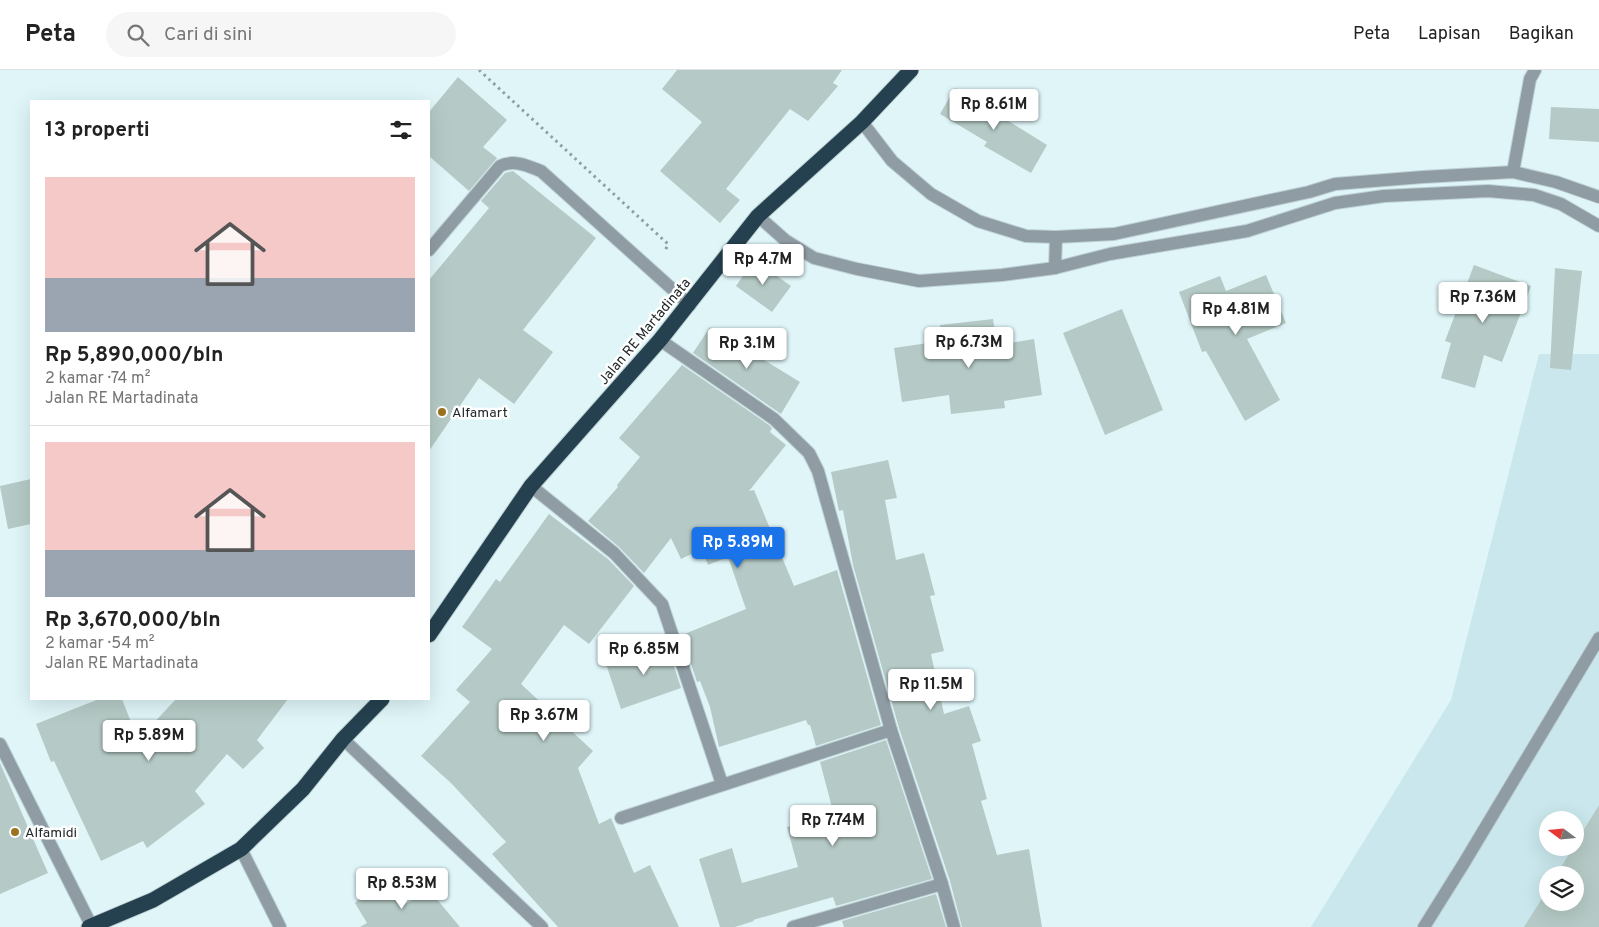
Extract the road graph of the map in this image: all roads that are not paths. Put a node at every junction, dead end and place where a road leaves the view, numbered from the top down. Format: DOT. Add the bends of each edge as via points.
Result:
graph roads {
  1 [pos="911,70"];
  2 [pos="1535,70"];
  3 [pos="862,122"];
  4 [pos="1513,172"];
  5 [pos="1335,184"];
  6 [pos="1599,197"];
  7 [pos="1335,203"];
  8 [pos="758,216"];
  9 [pos="1598,223"];
  10 [pos="1056,237"];
  11 [pos="430,249"];
  12 [pos="1056,268"];
  13 [pos="690,305"];
  14 [pos="660,340"];
  15 [pos="531,486"];
  16 [pos="430,635"];
  17 [pos="1599,638"];
  18 [pos="381,700"];
  19 [pos="891,730"];
  20 [pos="343,739"];
  21 [pos="0,744"];
  22 [pos="722,784"];
  23 [pos="621,818"];
  24 [pos="241,849"];
  25 [pos="942,884"];
  26 [pos="91,927"];
  27 [pos="280,927"];
  28 [pos="542,927"];
  29 [pos="793,927"];
  30 [pos="954,927"];
  31 [pos="1424,927"];
  1 -- 3 [label="highway, Jalan RE Martadinata"];
  2 -- 4 [label="street" via="1530,79"];
  3 -- 8 [label="highway, Jalan RE Martadinata"];
  3 -- 10 [label="street" via="892,161 931,194 978,221 1026,236"];
  4 -- 5 [label="street"];
  4 -- 6 [label="street"];
  5 -- 7 [label="street"];
  5 -- 10 [label="street" via="1114,234"];
  7 -- 9 [label="street" via="1384,196 1488,191 1534,195 1561,204"];
  7 -- 12 [label="street" via="1247,231 1110,254"];
  8 -- 12 [label="street" via="785,240 814,258 919,281"];
  8 -- 13 [label="highway, Jalan RE Martadinata"];
  10 -- 12 [label="street"];
  11 -- 13 [label="street" via="500,166 508,162 541,172"];
  13 -- 14 [label="highway, Jalan RE Martadinata"];
  14 -- 15 [label="highway, Jalan RE Martadinata"];
  14 -- 19 [label="street" via="774,419 809,453 818,471"];
  15 -- 16 [label="highway, Jalan RE Martadinata"];
  15 -- 22 [label="street" via="614,553 662,604"];
  17 -- 31 [label="street"];
  18 -- 20 [label="highway"];
  19 -- 22 [label="street"];
  19 -- 25 [label="street"];
  20 -- 24 [label="highway" via="303,789"];
  20 -- 28 [label="street"];
  21 -- 26 [label="street"];
  22 -- 23 [label="street"];
  24 -- 26 [label="highway" via="153,900"];
  24 -- 27 [label="street"];
  25 -- 29 [label="street"];
  25 -- 30 [label="street"];
}
